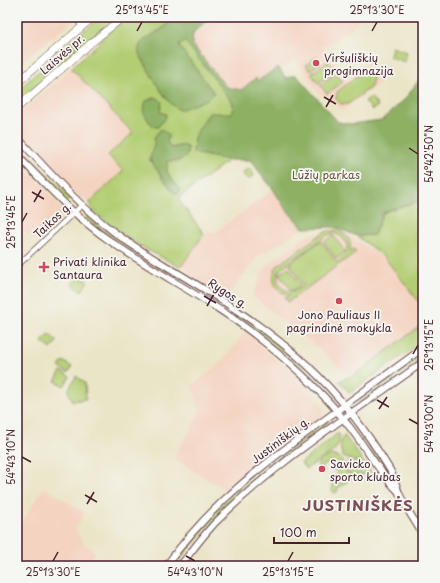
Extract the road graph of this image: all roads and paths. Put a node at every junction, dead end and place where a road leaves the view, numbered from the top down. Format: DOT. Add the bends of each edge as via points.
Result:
graph roads {
  1 [pos="75,17"];
  2 [pos="93,17"];
  3 [pos="124,17"];
  4 [pos="82,26"];
  5 [pos="17,84"];
  6 [pos="17,108"];
  7 [pos="17,137"];
  8 [pos="17,154"];
  9 [pos="82,205"];
  10 [pos="73,213"];
  11 [pos="17,266"];
  12 [pos="423,348"];
  13 [pos="423,362"];
  14 [pos="345,404"];
  15 [pos="336,411"];
  16 [pos="352,413"];
  17 [pos="344,419"];
  18 [pos="399,493"];
  19 [pos="423,535"];
  20 [pos="166,566"];
  21 [pos="180,566"];
  1 -- 4 [label="street"];
  2 -- 4 [label="main road, Laisvės pr."];
  3 -- 6 [label="main road, Laisvės pr."];
  4 -- 5 [label="main road, Laisvės pr."];
  7 -- 9 [label="main road, Rygos g."];
  8 -- 10 [label="main road, Rygos g."];
  9 -- 10 [label="street, Taikos g."];
  9 -- 14 [label="main road, Rygos g." via="115,233 272,335 307,365"];
  10 -- 11 [label="street, Taikos g."];
  10 -- 15 [label="main road, Rygos g." via="258,337 300,374"];
  12 -- 14 [label="main road, Justiniškių g."];
  13 -- 16 [label="main road, Justiniškių g."];
  14 -- 15 [label="main road, Justiniškių g."];
  14 -- 16 [label="main road, Rygos g."];
  15 -- 17 [label="main road, Rygos g."];
  15 -- 20 [label="main road, Justiniškių g." via="245,479 205,518"];
  16 -- 17 [label="main road, Justiniškių g."];
  16 -- 18 [label="main road, Rygos g." via="390,471"];
  17 -- 18 [label="main road, Rygos g."];
  17 -- 21 [label="main road, Justiniškių g." via="240,500 214,525"];
  18 -- 19 [label="main road, Rygos g."];
}
